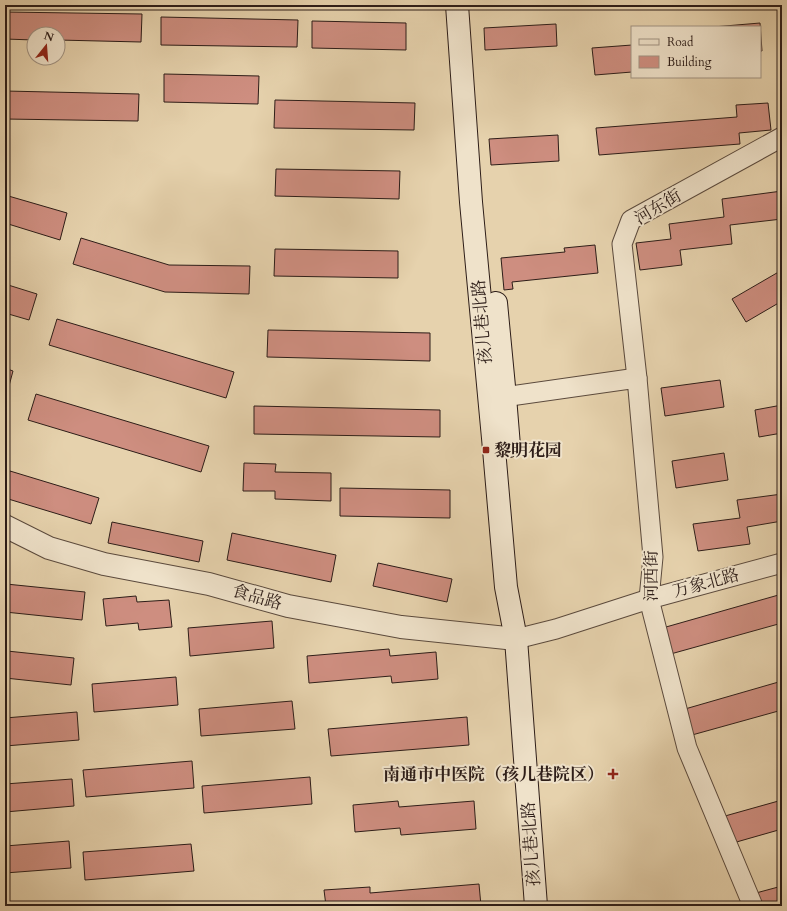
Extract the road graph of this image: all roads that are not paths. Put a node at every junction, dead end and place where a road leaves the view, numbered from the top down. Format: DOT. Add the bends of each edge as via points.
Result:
graph roads {
  1 [pos="457,5"];
  2 [pos="473,5"];
  3 [pos="782,137"];
  4 [pos="637,378"];
  5 [pos="497,398"];
  6 [pos="5,526"];
  7 [pos="782,563"];
  8 [pos="649,599"];
  9 [pos="516,639"];
  10 [pos="536,906"];
  11 [pos="752,906"];
  1 -- 5 [label="main road, 孩儿巷北路" via="471,202"];
  2 -- 5 [label="main road, 孩儿巷北路"];
  3 -- 4 [label="street, 河东街" via="631,220 622,244"];
  4 -- 5 [label="street"];
  4 -- 8 [label="street, 河西街" via="653,557"];
  5 -- 9 [label="main road, 孩儿巷北路" via="506,587"];
  6 -- 9 [label="main road, 食品路" via="49,548 104,564 209,584 288,606 401,627"];
  7 -- 8 [label="street, 万象北路"];
  8 -- 9 [label="street, 万象北路" via="556,630"];
  8 -- 11 [label="street, 河西街" via="687,748"];
  9 -- 10 [label="main road, 孩儿巷北路"];
}
